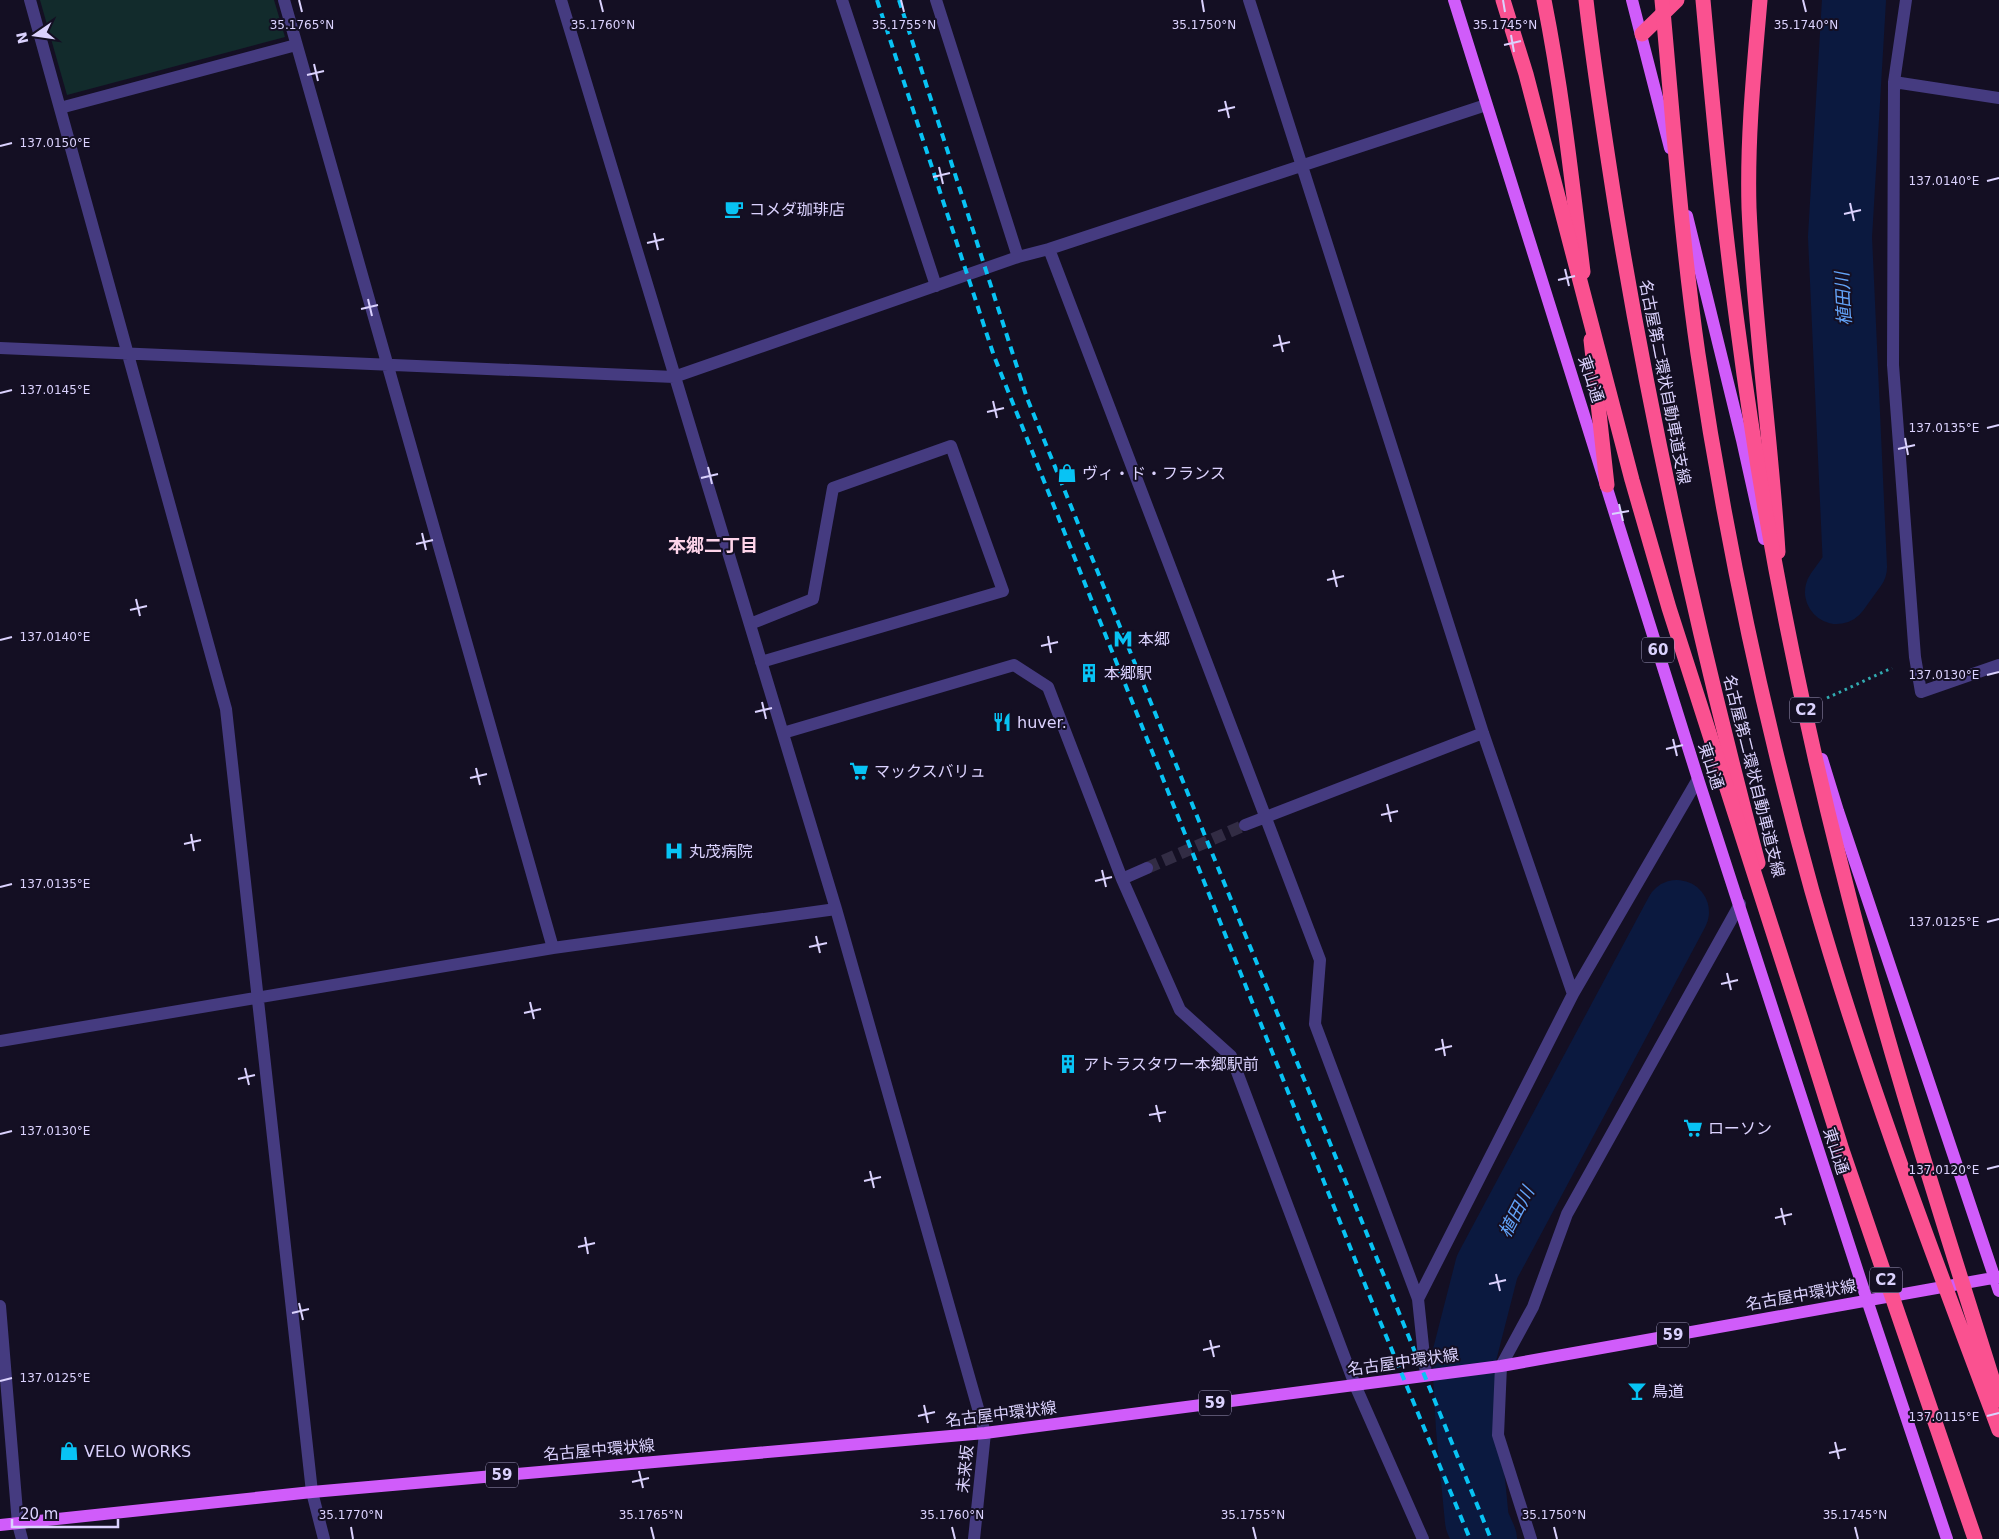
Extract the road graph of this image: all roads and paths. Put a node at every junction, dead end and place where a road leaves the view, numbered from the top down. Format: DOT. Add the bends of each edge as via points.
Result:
graph roads {
  1 [pos="30,0"];
  2 [pos="284,0"];
  3 [pos="561,0"];
  4 [pos="842,0"];
  5 [pos="936,0"];
  6 [pos="1248,0"];
  7 [pos="1454,0"];
  8 [pos="1503,0"];
  9 [pos="1544,0"];
  10 [pos="1586,0"];
  11 [pos="1632,0"];
  12 [pos="1662,0"];
  13 [pos="1677,0"];
  14 [pos="1703,0"];
  15 [pos="1760,0"];
  16 [pos="1906,0"];
  17 [pos="1642,34"];
  18 [pos="296,45"];
  19 [pos="1894,82"];
  20 [pos="1999,98"];
  21 [pos="1486,105"];
  22 [pos="60,108"];
  23 [pos="1301,166"];
  24 [pos="1049,249"];
  25 [pos="1018,257"];
  26 [pos="936,286"];
  27 [pos="0,348"];
  28 [pos="128,353"];
  29 [pos="388,364"];
  30 [pos="674,377"];
  31 [pos="1607,485"];
  32 [pos="750,624"];
  33 [pos="1783,628"];
  34 [pos="1915,657"];
  35 [pos="761,662"];
  36 [pos="1999,666"];
  37 [pos="1807,708"];
  38 [pos="783,733"];
  39 [pos="1483,733"];
  40 [pos="1698,779"];
  41 [pos="1265,817"];
  42 [pos="1245,826"];
  43 [pos="1147,868"];
  44 [pos="1122,879"];
  45 [pos="1740,904"];
  46 [pos="836,909"];
  47 [pos="553,948"];
  48 [pos="1573,994"];
  49 [pos="258,996"];
  50 [pos="1802,1019"];
  51 [pos="0,1041"];
  52 [pos="1997,1278"];
  53 [pos="1999,1291"];
  54 [pos="1418,1299"];
  55 [pos="1867,1300"];
  56 [pos="0,1306"];
  57 [pos="1501,1366"];
  58 [pos="1426,1375"];
  59 [pos="1355,1385"];
  60 [pos="1999,1400"];
  61 [pos="1999,1430"];
  62 [pos="985,1433"];
  63 [pos="312,1492"];
  64 [pos="18,1524"];
  65 [pos="0,1525"];
  66 [pos="22,1539"];
  67 [pos="324,1539"];
  68 [pos="974,1539"];
  69 [pos="1423,1539"];
  70 [pos="1531,1539"];
  71 [pos="1947,1539"];
  72 [pos="1975,1539"];
  1 -- 22 [label="street"];
  2 -- 18 [label="street"];
  3 -- 30 [label="street"];
  4 -- 26 [label="street"];
  5 -- 25 [label="street"];
  6 -- 23 [label="street"];
  7 -- 21 [label="main road, 東山通 / 60"];
  8 -- 50 [label="highway, bridge" via="1526,74 1632,480"];
  9 -- 31 [label="highway" via="1568,142"];
  10 -- 50 [label="highway, 名古屋第二環状自動車道支線 / C2, bridge" via="1629,286 1692,603 1763,884"];
  11 -- 17 [label="main road"];
  12 -- 61 [label="highway, bridge" via="1698,352 1717,468 1766,706 1812,888 1859,1045 1912,1199"];
  13 -- 17 [label="highway"];
  14 -- 60 [label="highway, C2, bridge" via="1739,340 1756,455 1811,736 1868,971"];
  15 -- 33 [label="highway" via="1751,100 1749,207"];
  16 -- 19 [label="street"];
  17 -- 33 [label="main road" via="1740,430"];
  18 -- 22 [label="street"];
  18 -- 29 [label="street"];
  19 -- 20 [label="street"];
  19 -- 34 [label="street" via="1893,365"];
  21 -- 23 [label="street"];
  21 -- 31 [label="main road, 東山通 / 60"];
  22 -- 28 [label="street"];
  23 -- 24 [label="street"];
  23 -- 39 [label="street"];
  24 -- 25 [label="street"];
  24 -- 41 [label="street"];
  25 -- 26 [label="street"];
  26 -- 30 [label="street"];
  27 -- 28 [label="street"];
  28 -- 29 [label="street"];
  28 -- 49 [label="street" via="226,709"];
  29 -- 30 [label="street"];
  29 -- 47 [label="street"];
  30 -- 32 [label="street"];
  31 -- 40 [label="main road, 東山通 / 60"];
  32 -- 35 [label="street"];
  32 -- 35 [label="street" via="813,599 833,488 951,446 1003,591"];
  33 -- 37 [label="main road"];
  34 -- 36 [label="street" via="1921,692"];
  34 -- 37 [label="path"];
  35 -- 38 [label="street"];
  37 -- 52 [label="main road" via="1838,811"];
  38 -- 44 [label="street" via="1014,665 1048,687"];
  38 -- 46 [label="street"];
  39 -- 41 [label="street"];
  39 -- 48 [label="street"];
  40 -- 45 [label="main road, 東山通 / 60"];
  40 -- 48 [label="street"];
  41 -- 42 [label="street"];
  41 -- 54 [label="street" via="1320,960 1315,1024"];
  43 -- 44 [label="street"];
  44 -- 59 [label="street" via="1180,1010 1230,1056"];
  45 -- 55 [label="main road, 東山通 / 60"];
  45 -- 57 [label="street" via="1567,1214 1533,1307"];
  46 -- 47 [label="street"];
  46 -- 62 [label="street"];
  47 -- 49 [label="street"];
  48 -- 54 [label="street"];
  49 -- 51 [label="street"];
  49 -- 63 [label="street"];
  50 -- 72 [label="highway, 名古屋第二環状自動車道支線 / C2, bridge" via="1842,1150"];
  52 -- 53 [label="main road"];
  52 -- 55 [label="main road, 名古屋中環状線 / 59"];
  54 -- 58 [label="street"];
  55 -- 57 [label="main road, 名古屋中環状線 / 59"];
  55 -- 71 [label="main road, 東山通 / 60"];
  56 -- 64 [label="street"];
  57 -- 58 [label="main road, 名古屋中環状線 / 59"];
  57 -- 70 [label="street" via="1498,1435"];
  58 -- 59 [label="main road, 名古屋中環状線 / 59"];
  59 -- 62 [label="main road, 名古屋中環状線 / 59"];
  59 -- 69 [label="street"];
  62 -- 63 [label="main road, 名古屋中環状線 / 59"];
  62 -- 68 [label="street, 未来坂"];
  63 -- 64 [label="main road, 名古屋中環状線 / 59"];
  63 -- 67 [label="street"];
  64 -- 65 [label="main road, 名古屋中環状線 / 59"];
  64 -- 66 [label="street"];
}
